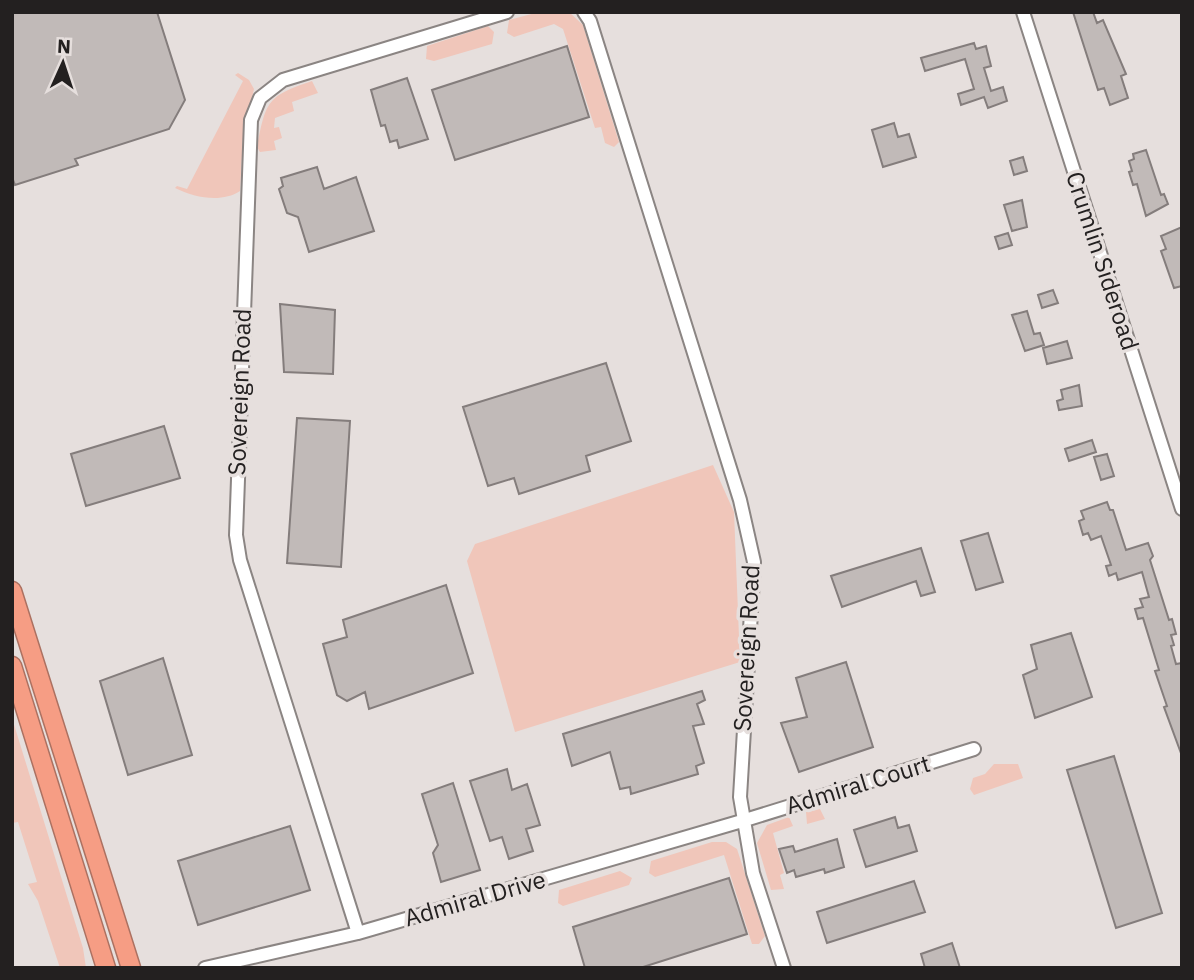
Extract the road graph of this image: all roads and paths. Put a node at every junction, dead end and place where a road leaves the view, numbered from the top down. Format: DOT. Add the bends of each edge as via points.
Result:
graph roads {
  1 [pos="507,12"];
  2 [pos="584,12"];
  3 [pos="1023,12"];
  4 [pos="1182,509"];
  5 [pos="12,591"];
  6 [pos="12,666"];
  7 [pos="974,749"];
  8 [pos="743,821"];
  9 [pos="358,933"];
  10 [pos="106,968"];
  11 [pos="131,968"];
  12 [pos="205,968"];
  13 [pos="784,968"];
  1 -- 9 [label="street, Sovereign Road" via="282,80 260,98 251,120 236,535 240,560"];
  2 -- 8 [label="street, Sovereign Road" via="740,500 754,562 740,797"];
  3 -- 4 [label="street, Crumlin Sideroad"];
  5 -- 11 [label="highway"];
  6 -- 10 [label="highway"];
  7 -- 8 [label="street, Admiral Court"];
  8 -- 9 [label="street, Admiral Drive"];
  8 -- 13 [label="street, Sovereign Road" via="753,873"];
  9 -- 12 [label="street, Admiral Drive"];
}
